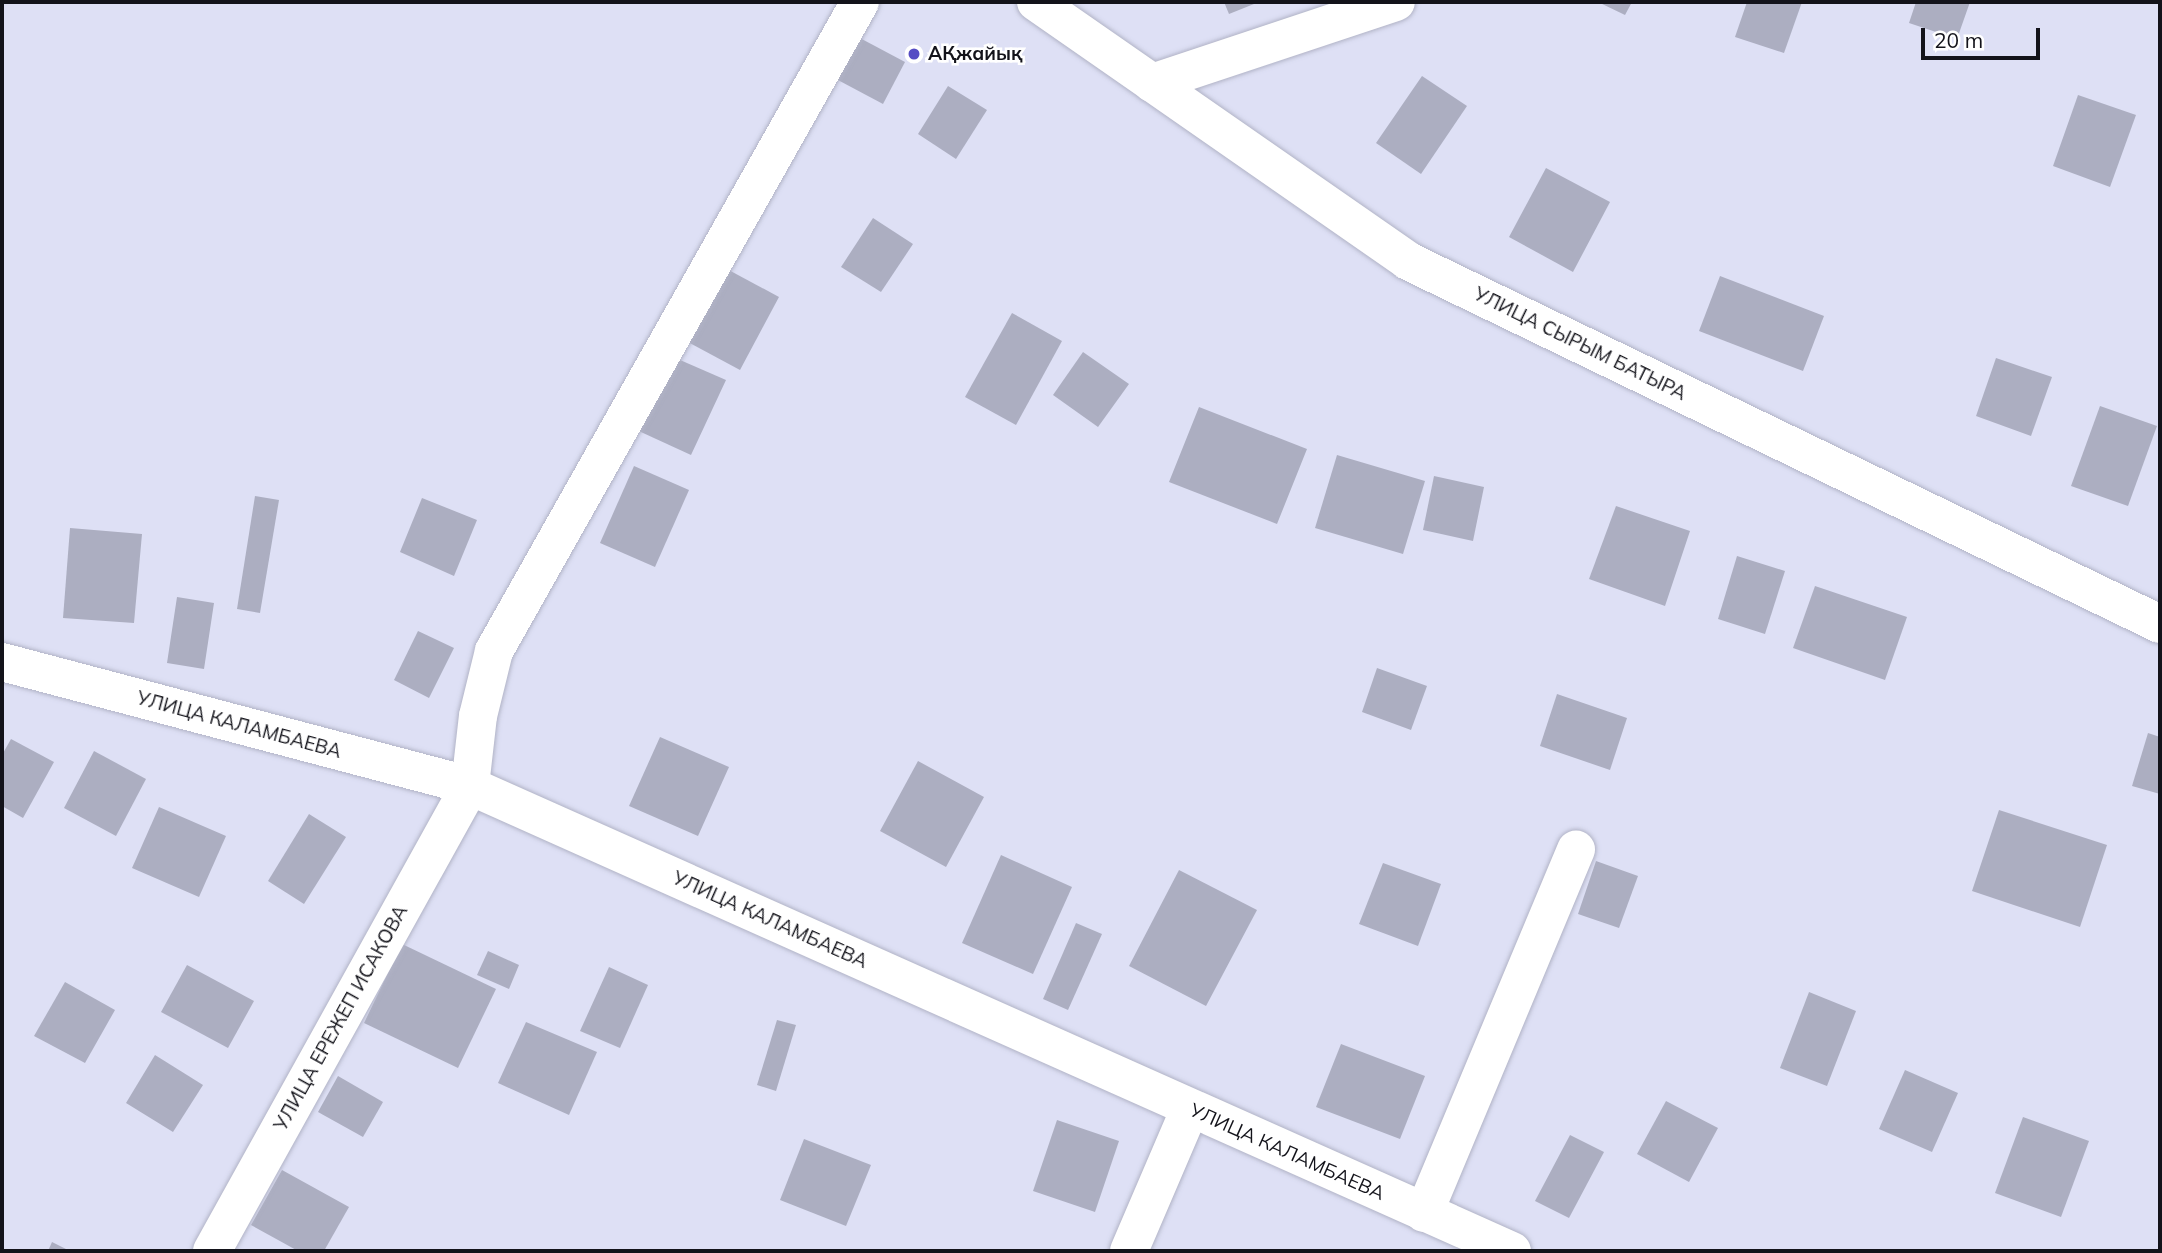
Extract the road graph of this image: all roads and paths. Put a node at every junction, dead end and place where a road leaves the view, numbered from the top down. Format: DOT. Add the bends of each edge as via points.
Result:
graph roads {
  1 [pos="860,2"];
  2 [pos="1036,2"];
  3 [pos="1396,2"];
  4 [pos="1152,83"];
  5 [pos="2160,624"];
  6 [pos="2,662"];
  7 [pos="470,786"];
  8 [pos="1576,850"];
  9 [pos="1190,1109"];
  10 [pos="1424,1213"];
  11 [pos="212,1251"];
  12 [pos="1129,1251"];
  13 [pos="1512,1251"];
  1 -- 7 [label="street" via="494,651 478,716"];
  2 -- 4 [label="street, УЛИЦА СЫРЫМ БАТЫРА"];
  3 -- 4 [label="street"];
  4 -- 5 [label="street, УЛИЦА СЫРЫМ БАТЫРА" via="1408,261"];
  6 -- 7 [label="street, УЛИЦА КАЛАМБАЕВА"];
  7 -- 9 [label="street, УЛИЦА КАЛАМБАЕВА"];
  7 -- 11 [label="street, УЛИЦА ЕРЕЖЕП ИСАКОВА"];
  8 -- 10 [label="street"];
  9 -- 10 [label="street, УЛИЦА КАЛАМБАЕВА"];
  9 -- 12 [label="street"];
  10 -- 13 [label="street, УЛИЦА КАЛАМБАЕВА"];
}
